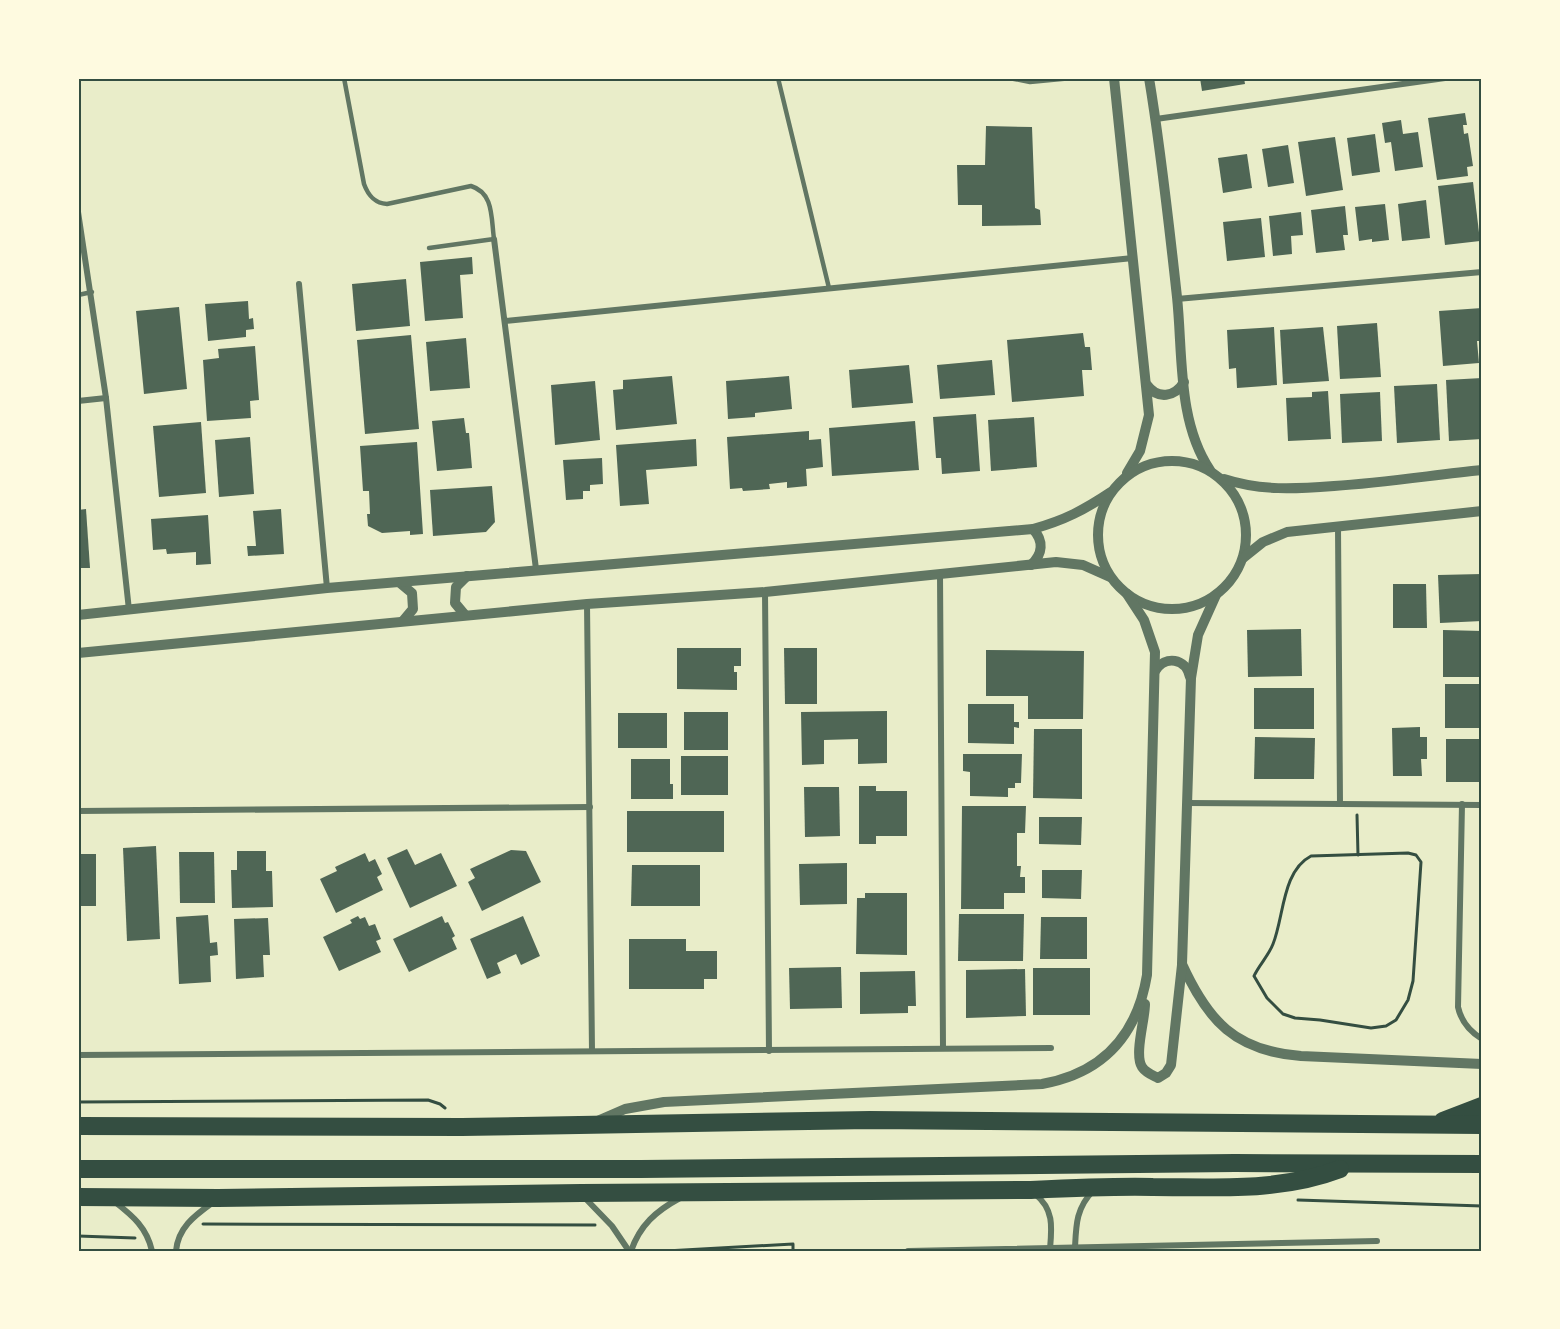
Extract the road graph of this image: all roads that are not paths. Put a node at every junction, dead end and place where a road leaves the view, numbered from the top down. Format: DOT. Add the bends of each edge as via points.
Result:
graph roads {
  1 [pos="344,78"];
  2 [pos="778,78"];
  3 [pos="1009,78"];
  4 [pos="1072,78"];
  5 [pos="1114,78"];
  6 [pos="1149,78"];
  7 [pos="1445,78"];
  8 [pos="1156,119"];
  9 [pos="78,212"];
  10 [pos="494,239"];
  11 [pos="429,248"];
  12 [pos="1133,258"];
  13 [pos="1482,272"];
  14 [pos="299,284"];
  15 [pos="828,288"];
  16 [pos="92,292"];
  17 [pos="78,295"];
  18 [pos="1177,299"];
  19 [pos="505,321"];
  20 [pos="1184,382"];
  21 [pos="1147,385"];
  22 [pos="106,398"];
  23 [pos="78,401"];
  24 [pos="1210,470"];
  25 [pos="1482,470"];
  26 [pos="1220,477"];
  27 [pos="1123,479"];
  28 [pos="1111,492"];
  29 [pos="1482,511"];
  30 [pos="1338,527"];
  31 [pos="1033,529"];
  32 [pos="1243,558"];
  33 [pos="1031,565"];
  34 [pos="536,569"];
  35 [pos="940,574"];
  36 [pos="467,575"];
  37 [pos="1110,577"];
  38 [pos="400,583"];
  39 [pos="327,588"];
  40 [pos="765,592"];
  41 [pos="1127,594"];
  42 [pos="1216,595"];
  43 [pos="587,604"];
  44 [pos="129,611"];
  45 [pos="78,615"];
  46 [pos="465,615"];
  47 [pos="403,621"];
  48 [pos="78,653"];
  49 [pos="1155,671"];
  50 [pos="1191,678"];
  51 [pos="1187,803"];
  52 [pos="1341,804"];
  53 [pos="1462,804"];
  54 [pos="1482,804"];
  55 [pos="591,807"];
  56 [pos="78,811"];
  57 [pos="1182,964"];
  58 [pos="1143,995"];
  59 [pos="1482,1039"];
  60 [pos="943,1048"];
  61 [pos="1051,1048"];
  62 [pos="769,1051"];
  63 [pos="592,1052"];
  64 [pos="78,1055"];
  65 [pos="1482,1064"];
  66 [pos="1482,1106"];
  67 [pos="1433,1125"];
  68 [pos="1482,1125"];
  69 [pos="78,1126"];
  70 [pos="589,1126"];
  71 [pos="1353,1164"];
  72 [pos="1482,1164"];
  73 [pos="78,1169"];
  74 [pos="1098,1186"];
  75 [pos="1029,1190"];
  76 [pos="581,1193"];
  77 [pos="690,1193"];
  78 [pos="78,1197"];
  79 [pos="107,1197"];
  80 [pos="218,1198"];
  81 [pos="1377,1241"];
  82 [pos="1277,1247"];
  83 [pos="1076,1248"];
  84 [pos="1050,1249"];
  85 [pos="152,1251"];
  86 [pos="176,1251"];
  87 [pos="630,1251"];
  88 [pos="908,1251"];
  1 -- 10 [label="lane" via="364,184 372,198 387,204 465,186 477,188 489,201"];
  2 -- 15 [label="lane"];
  3 -- 4 [label="lane" via="1030,82"];
  5 -- 12 [label="street"];
  6 -- 8 [label="street"];
  7 -- 8 [label="street"];
  8 -- 18 [label="street"];
  9 -- 16 [label="street"];
  10 -- 11 [label="lane"];
  10 -- 19 [label="street"];
  12 -- 15 [label="street"];
  12 -- 21 [label="street"];
  13 -- 18 [label="street"];
  14 -- 39 [label="street"];
  15 -- 19 [label="street"];
  16 -- 17 [label="lane"];
  16 -- 22 [label="street"];
  18 -- 20 [label="street"];
  19 -- 34 [label="street"];
  20 -- 21 [label="street" via="1177,392 1165,396 1154,393"];
  20 -- 24 [label="street" via="1191,430"];
  21 -- 27 [label="street" via="1148,426 1140,451"];
  22 -- 23 [label="street"];
  22 -- 44 [label="street"];
  24 -- 26 [label="street"];
  24 -- 27 [label="street" via="1188,462 1165,460"];
  25 -- 26 [label="street" via="1287,489 1253,487"];
  26 -- 32 [label="street" via="1244,513"];
  27 -- 28 [label="street"];
  28 -- 31 [label="street" via="1080,513"];
  28 -- 37 [label="street" via="1099,519 1098,534 1099,549"];
  29 -- 30 [label="street"];
  30 -- 32 [label="street" via="1275,536"];
  30 -- 52 [label="street"];
  31 -- 33 [label="street" via="1041,548"];
  31 -- 34 [label="street"];
  32 -- 42 [label="street" via="1232,579"];
  33 -- 35 [label="street"];
  33 -- 37 [label="street" via="1075,564"];
  34 -- 36 [label="street"];
  35 -- 40 [label="street"];
  35 -- 60 [label="street"];
  36 -- 38 [label="street"];
  36 -- 46 [label="street" via="456,587 454,603"];
  37 -- 41 [label="street"];
  38 -- 39 [label="street"];
  38 -- 47 [label="street" via="412,593 413,609"];
  39 -- 44 [label="street"];
  40 -- 43 [label="street"];
  40 -- 62 [label="street"];
  41 -- 42 [label="street" via="1148,605 1171,609 1202,603"];
  41 -- 49 [label="street" via="1144,620 1155,652"];
  42 -- 50 [label="street" via="1198,635"];
  43 -- 46 [label="street"];
  43 -- 55 [label="street"];
  44 -- 45 [label="street"];
  46 -- 47 [label="street"];
  47 -- 48 [label="street"];
  49 -- 50 [label="street" via="1163,662 1176,660 1186,666"];
  49 -- 58 [label="street" via="1147,975"];
  50 -- 51 [label="street"];
  51 -- 52 [label="street"];
  51 -- 57 [label="street"];
  52 -- 53 [label="street"];
  53 -- 54 [label="street"];
  53 -- 59 [label="street" via="1458,1007 1464,1022"];
  55 -- 56 [label="street"];
  55 -- 63 [label="street"];
  57 -- 58 [label="street" via="1171,1065 1158,1078 1140,1065"];
  57 -- 65 [label="street" via="1195,992 1216,1020 1263,1050 1300,1056"];
  58 -- 70 [label="street" via="1129,1028 1110,1052 1086,1070 1058,1081 664,1102 625,1109"];
  60 -- 61 [label="street"];
  60 -- 62 [label="street"];
  62 -- 63 [label="street"];
  63 -- 64 [label="street"];
  66 -- 67 [label="highway"];
  67 -- 68 [label="highway"];
  67 -- 70 [label="highway" via="870,1120"];
  69 -- 70 [label="highway"];
  71 -- 72 [label="highway"];
  71 -- 73 [label="highway"];
  71 -- 74 [label="highway" via="1268,1186"];
  74 -- 75 [label="highway"];
  74 -- 83 [label="street" via="1079,1212"];
  75 -- 77 [label="highway"];
  75 -- 84 [label="street" via="1048,1208 1052,1225"];
  76 -- 77 [label="highway"];
  76 -- 80 [label="highway"];
  76 -- 87 [label="street"];
  77 -- 87 [label="street" via="654,1214 643,1225"];
  78 -- 79 [label="highway"];
  79 -- 80 [label="highway"];
  79 -- 85 [label="street" via="141,1224"];
  80 -- 86 [label="street" via="186,1224"];
  81 -- 82 [label="street"];
  82 -- 83 [label="street"];
  83 -- 84 [label="street"];
  84 -- 88 [label="street"];
}
